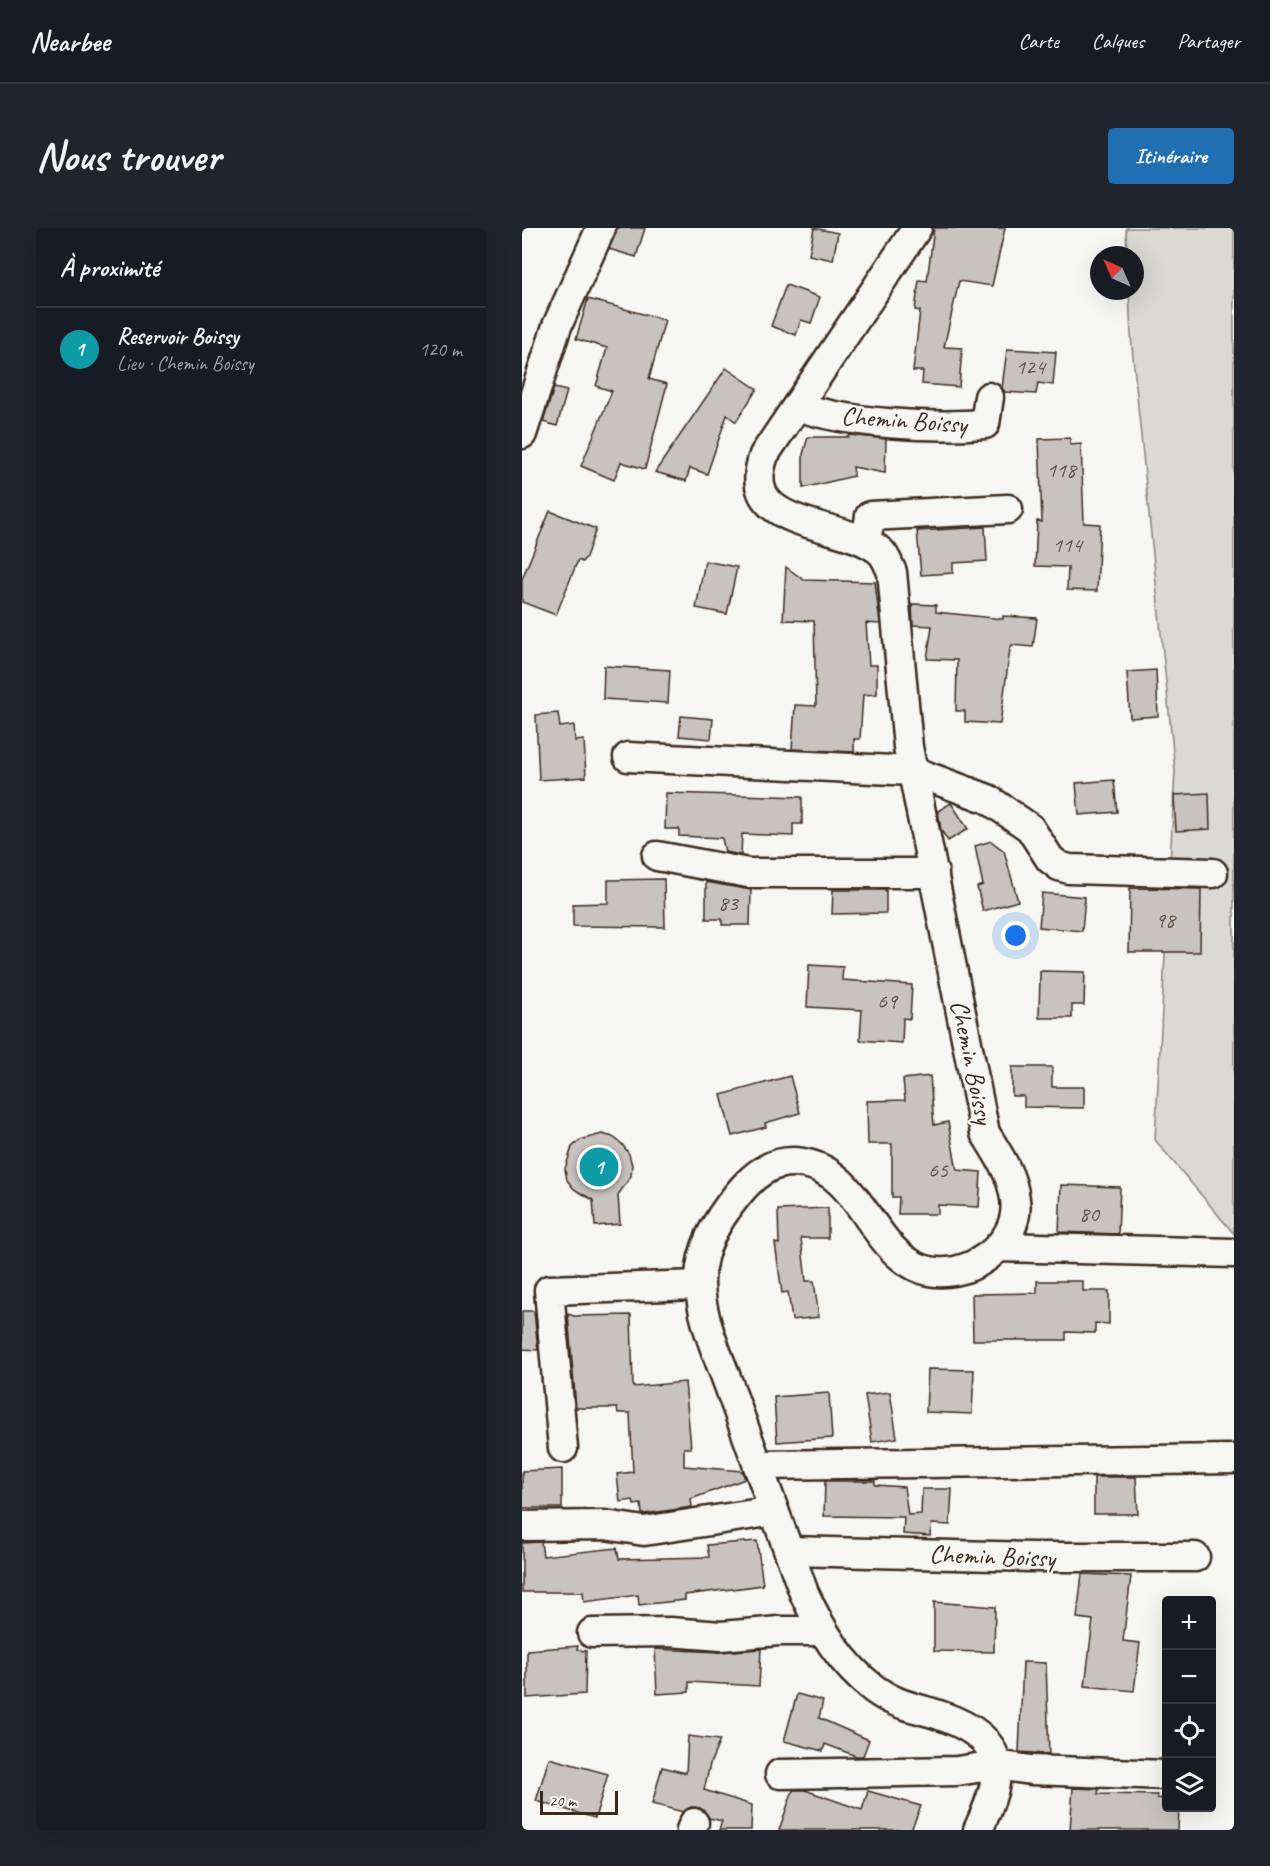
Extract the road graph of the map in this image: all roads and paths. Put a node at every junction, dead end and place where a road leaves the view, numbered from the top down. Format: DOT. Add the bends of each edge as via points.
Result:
graph roads {
  1 [pos="601,228"];
  2 [pos="917,228"];
  3 [pos="989,397"];
  4 [pos="797,406"];
  5 [pos="522,434"];
  6 [pos="1008,509"];
  7 [pos="866,542"];
  8 [pos="628,757"];
  9 [pos="913,771"];
  10 [pos="657,856"];
  11 [pos="934,873"];
  12 [pos="1213,873"];
  13 [pos="998,1247"];
  14 [pos="1234,1253"];
  15 [pos="699,1285"];
  16 [pos="563,1448"];
  17 [pos="1234,1459"];
  18 [pos="758,1465"];
  19 [pos="774,1511"];
  20 [pos="522,1526"];
  21 [pos="789,1551"];
  22 [pos="1195,1557"];
  23 [pos="822,1631"];
  24 [pos="592,1633"];
  25 [pos="996,1765"];
  26 [pos="780,1774"];
  27 [pos="1162,1775"];
  28 [pos="978,1830"];
  1 -- 5 [label="street" via="557,326"];
  2 -- 4 [label="street, Chemin Boissy"];
  3 -- 4 [label="street, Chemin Boissy" via="985,424 957,426 821,414"];
  4 -- 7 [label="street, Chemin Boissy" via="764,454 758,472 760,488 770,504 785,515"];
  6 -- 7 [label="street" via="870,516"];
  7 -- 9 [label="street, Chemin Boissy" via="883,554 892,572 904,717"];
  8 -- 9 [label="street"];
  9 -- 11 [label="street, Chemin Boissy"];
  9 -- 12 [label="street" via="988,799 1030,828 1059,866"];
  10 -- 11 [label="street" via="748,873"];
  11 -- 13 [label="street, Chemin Boissy" via="985,1133 1011,1180 1016,1201 1012,1225"];
  13 -- 14 [label="street"];
  13 -- 15 [label="street, Chemin Boissy" via="978,1264 948,1272 924,1270 904,1261 853,1196 818,1166 790,1161 765,1168 751,1179 717,1221 701,1263"];
  15 -- 16 [label="street" via="549,1290"];
  15 -- 18 [label="street, Chemin Boissy" via="714,1345"];
  17 -- 18 [label="street"];
  18 -- 19 [label="street, Chemin Boissy"];
  19 -- 20 [label="street" via="644,1531 605,1525"];
  19 -- 21 [label="street, Chemin Boissy"];
  21 -- 22 [label="street, Chemin Boissy"];
  21 -- 23 [label="street, Chemin Boissy"];
  23 -- 24 [label="street" via="721,1636"];
  23 -- 25 [label="street, Chemin Boissy" via="846,1663 874,1689 907,1708 940,1715 969,1728 992,1746"];
  25 -- 26 [label="street" via="957,1771"];
  25 -- 27 [label="street"];
  25 -- 28 [label="street" via="998,1773 990,1806"];
}
